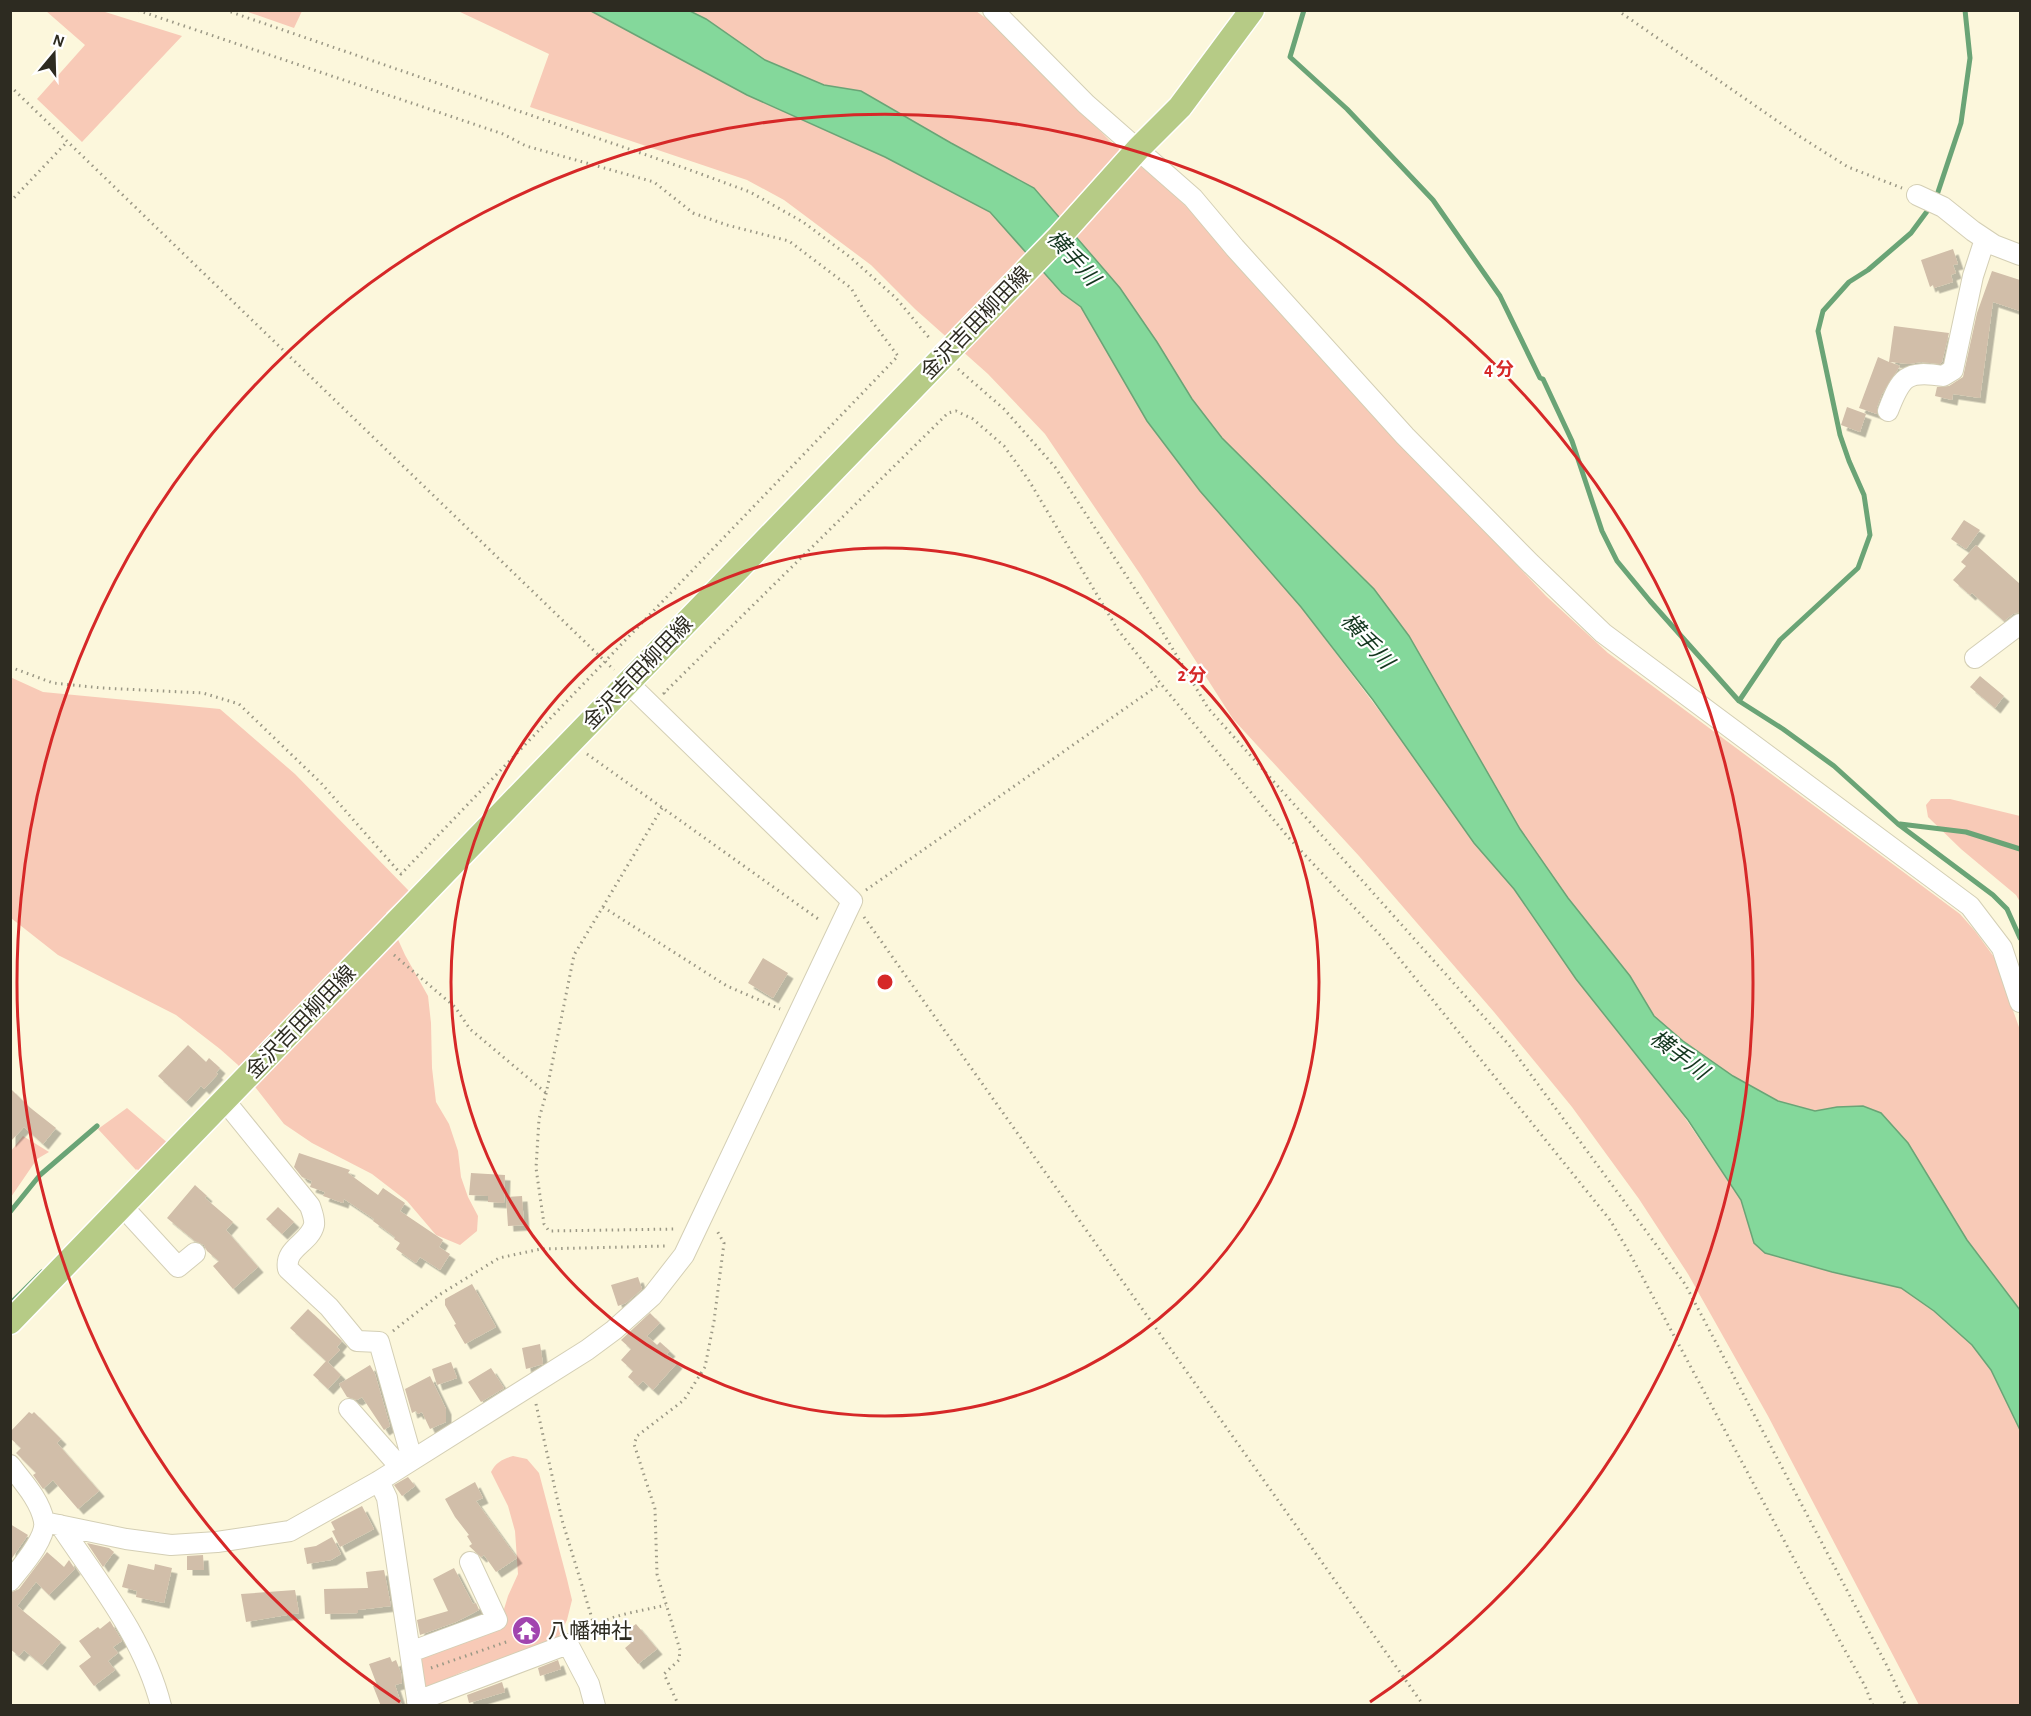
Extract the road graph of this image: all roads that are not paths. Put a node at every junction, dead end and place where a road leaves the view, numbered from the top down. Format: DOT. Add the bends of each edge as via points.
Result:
graph roads {
  1 [pos="993,10"];
  2 [pos="1252,10"];
  3 [pos="1138,149"];
  4 [pos="1917,195"];
  5 [pos="1985,239"];
  6 [pos="2020,255"];
  7 [pos="1888,411"];
  8 [pos="2020,624"];
  9 [pos="1975,658"];
  10 [pos="628,683"];
  11 [pos="2020,1002"];
  12 [pos="225,1101"];
  13 [pos="123,1207"];
  14 [pos="195,1253"];
  15 [pos="10,1322"];
  16 [pos="349,1409"];
  17 [pos="406,1463"];
  18 [pos="10,1465"];
  19 [pos="379,1481"];
  20 [pos="52,1524"];
  21 [pos="470,1562"];
  22 [pos="10,1581"];
  23 [pos="410,1652"];
  24 [pos="418,1703"];
  25 [pos="161,1706"];
  26 [pos="595,1706"];
  1 -- 3 [label="street" via="1086,104"];
  2 -- 3 [label="main road, 金沢吉田柳田線" via="1179,107"];
  3 -- 10 [label="main road, 金沢吉田柳田線" via="1059,237"];
  3 -- 11 [label="street" via="1193,198 1405,436 1603,633 1970,906 2002,948"];
  4 -- 5 [label="street" via="1942,207"];
  5 -- 6 [label="street"];
  5 -- 7 [label="street" via="1953,370 1943,376 1911,375 1901,381"];
  8 -- 9 [label="street"];
  10 -- 12 [label="main road, 金沢吉田柳田線"];
  10 -- 17 [label="street" via="852,901 684,1255 652,1296 587,1350"];
  12 -- 13 [label="main road, 金沢吉田柳田線"];
  12 -- 17 [label="street" via="310,1206 314,1223 290,1255 288,1269 329,1307 357,1341 380,1342"];
  13 -- 14 [label="street" via="178,1267"];
  13 -- 15 [label="main road, 金沢吉田柳田線"];
  16 -- 17 [label="street"];
  17 -- 19 [label="street"];
  18 -- 20 [label="street"];
  19 -- 20 [label="street" via="290,1531 227,1540 171,1545"];
  19 -- 23 [label="street" via="387,1498"];
  20 -- 22 [label="street"];
  20 -- 25 [label="street" via="132,1633 155,1679"];
  21 -- 23 [label="street" via="497,1620"];
  23 -- 24 [label="street"];
  24 -- 26 [label="street" via="568,1644 589,1684"];
}
